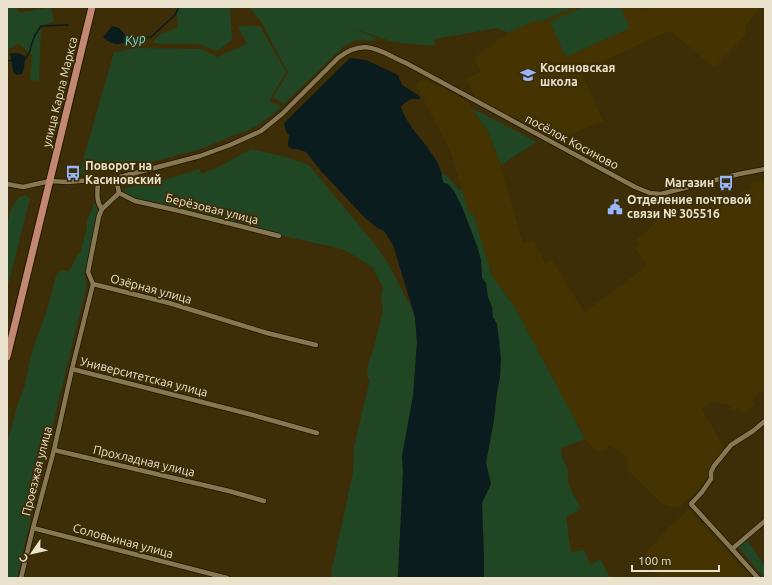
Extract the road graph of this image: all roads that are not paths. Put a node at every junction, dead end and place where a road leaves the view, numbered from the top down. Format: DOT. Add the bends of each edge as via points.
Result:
graph roads {
  1 [pos="92,7"];
  2 [pos="765,169"];
  3 [pos="116,178"];
  4 [pos="98,180"];
  5 [pos="50,181"];
  6 [pos="7,184"];
  7 [pos="119,193"];
  8 [pos="102,209"];
  9 [pos="278,236"];
  10 [pos="93,284"];
  11 [pos="316,345"];
  12 [pos="7,357"];
  13 [pos="72,369"];
  14 [pos="765,421"];
  15 [pos="317,433"];
  16 [pos="54,450"];
  17 [pos="264,501"];
  18 [pos="765,521"];
  19 [pos="33,528"];
  20 [pos="732,549"];
  21 [pos="21,578"];
  22 [pos="227,578"];
  23 [pos="758,578"];
  1 -- 5 [label="main road, улица Карла Маркса"];
  2 -- 3 [label="street, посёлок Косиново" via="661,194 650,193 406,63 372,48 359,47 347,51 338,58 282,114 261,130 200,156"];
  3 -- 4 [label="street, посёлок Косиново"];
  3 -- 7 [label="street"];
  4 -- 5 [label="street, посёлок Косиново"];
  4 -- 8 [label="street" via="98,199"];
  5 -- 6 [label="street, посёлок Косиново" via="23,187"];
  5 -- 12 [label="main road, улица Карла Маркса"];
  7 -- 8 [label="street, Озёрная улица"];
  7 -- 9 [label="street, Берёзовая улица" via="134,201"];
  8 -- 10 [label="street, Озёрная улица" via="98,216 88,272"];
  10 -- 11 [label="street, Озёрная улица"];
  10 -- 13 [label="street, Университетская улица"];
  13 -- 15 [label="street, Университетская улица"];
  13 -- 16 [label="street, Проезжая улица"];
  14 -- 20 [label="street" via="731,445 714,466 711,479 691,504"];
  16 -- 17 [label="street, Прохладная улица"];
  16 -- 19 [label="street, Проезжая улица"];
  18 -- 20 [label="street"];
  19 -- 21 [label="street, Проезжая улица"];
  19 -- 22 [label="street, Соловьиная улица"];
  20 -- 23 [label="street"];
}
